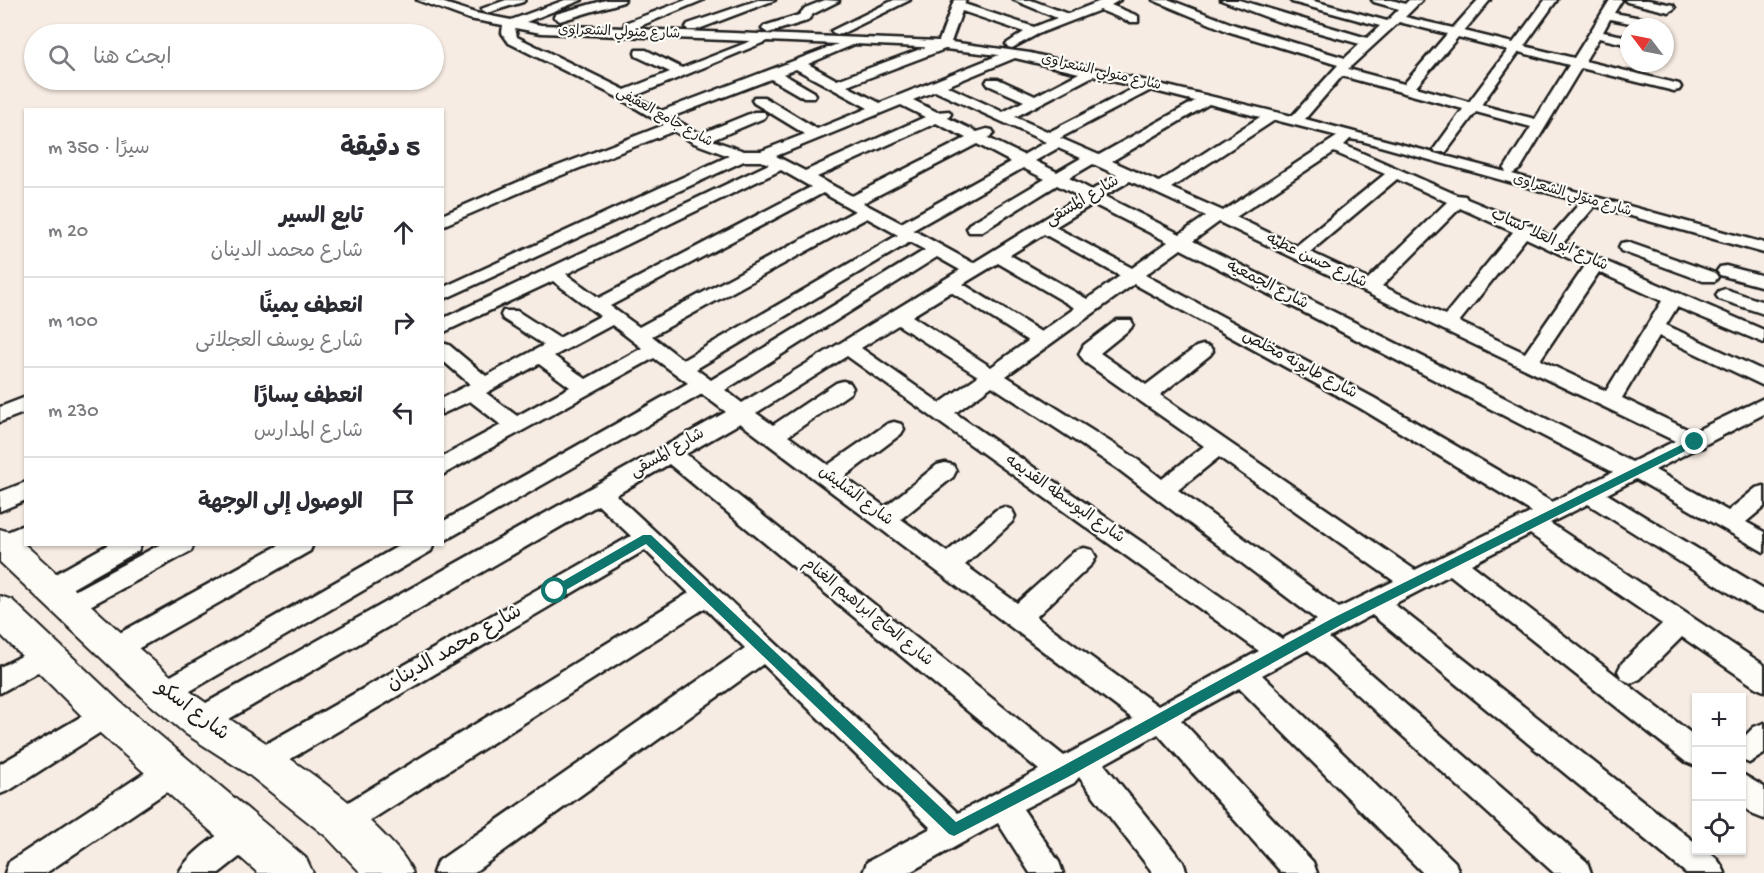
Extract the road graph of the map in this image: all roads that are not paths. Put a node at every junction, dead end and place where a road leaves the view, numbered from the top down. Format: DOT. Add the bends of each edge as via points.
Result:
graph roads {
  1 [pos="423,0"];
  2 [pos="458,0"];
  3 [pos="519,0"];
  4 [pos="576,0"];
  5 [pos="697,0"];
  6 [pos="769,0"];
  7 [pos="904,0"];
  8 [pos="1020,0"];
  9 [pos="1160,0"];
  10 [pos="1227,0"];
  11 [pos="1296,0"];
  12 [pos="1378,0"];
  13 [pos="1484,0"];
  14 [pos="1551,0"];
  15 [pos="1616,0"];
  16 [pos="1630,0"];
  17 [pos="610,1"];
  18 [pos="833,2"];
  19 [pos="958,2"];
  20 [pos="1103,2"];
  21 [pos="1412,4"];
  22 [pos="1669,8"];
  23 [pos="487,9"];
  24 [pos="1606,15"];
  25 [pos="1068,18"];
  26 [pos="1620,18"];
  27 [pos="1134,19"];
  28 [pos="517,21"];
  29 [pos="548,21"];
  30 [pos="1393,21"];
  31 [pos="629,26"];
  32 [pos="692,27"];
  33 [pos="837,31"];
  34 [pos="1034,32"];
  35 [pos="1456,33"];
  36 [pos="768,34"];
  37 [pos="1595,34"];
  38 [pos="1620,39"];
  39 [pos="946,40"];
  40 [pos="856,41"];
  41 [pos="1369,43"];
  42 [pos="1516,48"];
  43 [pos="1013,49"];
  44 [pos="641,53"];
  45 [pos="1577,63"];
  46 [pos="799,64"];
  47 [pos="1343,67"];
  48 [pos="1093,71"];
  49 [pos="682,73"];
  50 [pos="773,74"];
  51 [pos="754,82"];
  52 [pos="993,82"];
  53 [pos="836,85"];
  54 [pos="1150,85"];
  55 [pos="935,86"];
  56 [pos="1674,87"];
  57 [pos="1407,89"];
  58 [pos="624,95"];
  59 [pos="809,95"];
  60 [pos="777,96"];
  61 [pos="1208,99"];
  62 [pos="902,100"];
  63 [pos="1035,101"];
  64 [pos="971,102"];
  65 [pos="1472,106"];
  66 [pos="880,109"];
  67 [pos="1273,115"];
  68 [pos="1300,116"];
  69 [pos="659,117"];
  70 [pos="937,117"];
  71 [pos="1008,119"];
  72 [pos="1540,125"];
  73 [pos="675,126"];
  74 [pos="815,134"];
  75 [pos="1350,134"];
  76 [pos="977,138"];
  77 [pos="699,140"];
  78 [pos="1054,140"];
  79 [pos="1333,146"];
  80 [pos="1441,149"];
  81 [pos="742,156"];
  82 [pos="763,156"];
  83 [pos="1096,160"];
  84 [pos="1023,162"];
  85 [pos="781,164"];
  86 [pos="1512,169"];
  87 [pos="1396,172"];
  88 [pos="1128,175"];
  89 [pos="805,177"];
  90 [pos="1058,179"];
  91 [pos="823,187"];
  92 [pos="1159,189"];
  93 [pos="1092,196"];
  94 [pos="1460,200"];
  95 [pos="1591,201"];
  96 [pos="859,207"];
  97 [pos="1221,217"];
  98 [pos="444,220"];
  99 [pos="1043,227"];
  100 [pos="975,228"];
  101 [pos="1524,229"];
  102 [pos="1635,231"];
  103 [pos="906,232"];
  104 [pos="1764,236"];
  105 [pos="1180,241"];
  106 [pos="1554,243"];
  107 [pos="1764,248"];
  108 [pos="937,250"];
  109 [pos="1298,253"];
  110 [pos="997,255"];
  111 [pos="1596,263"];
  112 [pos="973,270"];
  113 [pos="1726,271"];
  114 [pos="552,272"];
  115 [pos="1614,272"];
  116 [pos="1132,275"];
  117 [pos="1709,277"];
  118 [pos="1764,282"];
  119 [pos="950,284"];
  120 [pos="1370,287"];
  121 [pos="444,294"];
  122 [pos="1725,295"];
  123 [pos="1672,300"];
  124 [pos="1087,308"];
  125 [pos="1764,308"];
  126 [pos="605,311"];
  127 [pos="510,315"];
  128 [pos="898,316"];
  129 [pos="1124,324"];
  130 [pos="1448,324"];
  131 [pos="444,326"];
  132 [pos="1655,327"];
  133 [pos="1764,337"];
  134 [pos="1041,340"];
  135 [pos="646,342"];
  136 [pos="558,346"];
  137 [pos="847,347"];
  138 [pos="444,351"];
  139 [pos="1203,351"];
  140 [pos="540,356"];
  141 [pos="1529,362"];
  142 [pos="682,369"];
  143 [pos="991,376"];
  144 [pos="1764,380"];
  145 [pos="706,387"];
  146 [pos="585,388"];
  147 [pos="843,388"];
  148 [pos="478,389"];
  149 [pos="1147,395"];
  150 [pos="1610,401"];
  151 [pos="24,405"];
  152 [pos="1764,405"];
  153 [pos="444,406"];
  154 [pos="741,412"];
  155 [pos="940,413"];
  156 [pos="0,415"];
  157 [pos="516,426"];
  158 [pos="894,429"];
  159 [pos="773,436"];
  160 [pos="1695,442"];
  161 [pos="1219,446"];
  162 [pos="670,453"];
  163 [pos="444,466"];
  164 [pos="945,471"];
  165 [pos="1635,471"];
  166 [pos="828,477"];
  167 [pos="1163,490"];
  168 [pos="24,491"];
  169 [pos="600,493"];
  170 [pos="1589,494"];
  171 [pos="1764,494"];
  172 [pos="0,502"];
  173 [pos="1004,516"];
  174 [pos="1542,518"];
  175 [pos="885,519"];
  176 [pos="1729,523"];
  177 [pos="444,532"];
  178 [pos="647,538"];
  179 [pos="9,540"];
  180 [pos="1764,543"];
  181 [pos="127,546"];
  182 [pos="178,546"];
  183 [pos="298,546"];
  184 [pos="420,546"];
  185 [pos="1084,557"];
  186 [pos="1452,563"];
  187 [pos="948,566"];
  188 [pos="1414,582"];
  189 [pos="706,594"];
  190 [pos="59,597"];
  191 [pos="1764,602"];
  192 [pos="1375,603"];
  193 [pos="0,611"];
  194 [pos="1018,618"];
  195 [pos="1337,621"];
  196 [pos="1680,622"];
  197 [pos="1311,637"];
  198 [pos="116,648"];
  199 [pos="764,649"];
  200 [pos="1282,653"];
  201 [pos="45,655"];
  202 [pos="1631,671"];
  203 [pos="1243,674"];
  204 [pos="1764,679"];
  205 [pos="0,681"];
  206 [pos="164,693"];
  207 [pos="106,714"];
  208 [pos="1159,720"];
  209 [pos="200,721"];
  210 [pos="1692,750"];
  211 [pos="262,761"];
  212 [pos="1074,767"];
  213 [pos="171,772"];
  214 [pos="0,780"];
  215 [pos="1746,791"];
  216 [pos="1004,805"];
  217 [pos="1764,805"];
  218 [pos="342,822"];
  219 [pos="954,830"];
  220 [pos="246,834"];
  221 [pos="20,873"];
  222 [pos="194,873"];
  223 [pos="291,873"];
  224 [pos="391,873"];
  225 [pos="448,873"];
  226 [pos="878,873"];
  227 [pos="1048,873"];
  228 [pos="1172,873"];
  229 [pos="1302,873"];
  230 [pos="1444,873"];
  231 [pos="1575,873"];
  232 [pos="1710,873"];
  1 -- 28 [label="street, شارع متولي الشعراوى" via="469,15"];
  2 -- 23 [label="street, شارع متولي الشعراوى"];
  3 -- 23 [label="street"];
  4 -- 28 [label="street"];
  5 -- 31 [label="street"];
  6 -- 32 [label="street"];
  7 -- 33 [label="street"];
  8 -- 25 [label="street"];
  9 -- 47 [label="street"];
  10 -- 41 [label="street"];
  11 -- 30 [label="street"];
  12 -- 21 [label="street"];
  13 -- 35 [label="street"];
  14 -- 42 [label="street"];
  15 -- 24 [label="street"];
  16 -- 22 [label="street"];
  17 -- 29 [label="street"];
  18 -- 36 [label="street"];
  19 -- 34 [label="street"];
  19 -- 39 [label="street"];
  20 -- 25 [label="street"];
  20 -- 27 [label="street"];
  21 -- 30 [label="street"];
  23 -- 28 [label="street, شارع متولي الشعراوى"];
  24 -- 26 [label="street"];
  24 -- 37 [label="street"];
  25 -- 34 [label="street"];
  28 -- 29 [label="street, شارع متولي الشعراوى"];
  28 -- 36 [label="street, شارع متولي الشعراوى" via="568,31"];
  28 -- 58 [label="street, شارع جامع العفيفى" via="508,33 513,40"];
  29 -- 31 [label="street, شارع متولي الشعراوى"];
  30 -- 35 [label="street"];
  30 -- 41 [label="street"];
  31 -- 32 [label="street, شارع متولي الشعراوى"];
  32 -- 36 [label="street, شارع متولي الشعراوى"];
  33 -- 36 [label="street, شارع متولي الشعراوى"];
  33 -- 39 [label="street, شارع متولي الشعراوى"];
  34 -- 43 [label="street"];
  35 -- 42 [label="street"];
  35 -- 57 [label="street"];
  36 -- 40 [label="street, شارع متولي الشعراوى"];
  36 -- 49 [label="street"];
  37 -- 38 [label="street"];
  37 -- 45 [label="street"];
  39 -- 40 [label="street, شارع متولي الشعراوى"];
  39 -- 43 [label="street, شارع متولي الشعراوى"];
  39 -- 53 [label="street"];
  40 -- 46 [label="street"];
  41 -- 47 [label="street"];
  42 -- 45 [label="street"];
  42 -- 65 [label="street"];
  43 -- 48 [label="street, شارع متولي الشعراوى"];
  43 -- 55 [label="street"];
  43 -- 68 [label="street, شارع متولي الشعراوى" via="1113,65"];
  44 -- 49 [label="street"];
  45 -- 56 [label="street"];
  45 -- 72 [label="street"];
  46 -- 50 [label="street"];
  46 -- 53 [label="street"];
  47 -- 57 [label="street"];
  47 -- 68 [label="street"];
  48 -- 54 [label="street, شارع متولي الشعراوى"];
  48 -- 63 [label="street"];
  49 -- 58 [label="street"];
  50 -- 51 [label="street"];
  50 -- 59 [label="street"];
  51 -- 60 [label="street"];
  51 -- 69 [label="street"];
  52 -- 63 [label="street"];
  53 -- 66 [label="street"];
  54 -- 61 [label="street, شارع متولي الشعراوى"];
  54 -- 78 [label="street"];
  55 -- 62 [label="street"];
  55 -- 64 [label="street, شارع حسن عطيه"];
  57 -- 65 [label="street"];
  58 -- 69 [label="street, شارع جامع العفيفى"];
  61 -- 67 [label="street, شارع متولي الشعراوى"];
  61 -- 83 [label="street"];
  62 -- 66 [label="street"];
  62 -- 70 [label="street, شارع الجمعيه"];
  63 -- 71 [label="street"];
  64 -- 70 [label="street"];
  64 -- 71 [label="street, شارع حسن عطيه"];
  65 -- 72 [label="street"];
  65 -- 80 [label="street"];
  66 -- 74 [label="street"];
  67 -- 68 [label="street, شارع متولي الشعراوى"];
  67 -- 92 [label="street"];
  68 -- 75 [label="street, شارع متولي الشعراوى"];
  68 -- 80 [label="street, شارع متولي الشعراوى"];
  69 -- 73 [label="street, شارع جامع العفيفى"];
  70 -- 76 [label="street, شارع الجمعيه"];
  70 -- 89 [label="street"];
  71 -- 76 [label="street"];
  71 -- 78 [label="street, شارع حسن عطيه"];
  72 -- 86 [label="street"];
  73 -- 77 [label="street, شارع جامع العفيفى"];
  73 -- 98 [label="street"];
  74 -- 77 [label="street" via="759,108"];
  74 -- 82 [label="street"];
  75 -- 79 [label="street"];
  75 -- 95 [label="street, شارع متولي الشعراوى"];
  76 -- 84 [label="street, شارع الجمعيه"];
  76 -- 96 [label="street"];
  77 -- 81 [label="street, شارع جامع العفيفى"];
  78 -- 83 [label="street, شارع حسن عطيه"];
  78 -- 84 [label="street"];
  79 -- 87 [label="street, شارع ابو العلا كساب"];
  79 -- 97 [label="street"];
  80 -- 86 [label="street, شارع متولي الشعراوى"];
  81 -- 82 [label="street, شارع جامع العفيفى"];
  81 -- 121 [label="street"];
  82 -- 85 [label="street, شارع جامع العفيفى"];
  83 -- 88 [label="street, شارع حسن عطيه"];
  83 -- 90 [label="street"];
  84 -- 90 [label="street, شارع الجمعيه"];
  84 -- 103 [label="street"];
  85 -- 89 [label="street, شارع جامع العفيفى"];
  85 -- 114 [label="street"];
  86 -- 104 [label="street, شارع متولي الشعراوى"];
  87 -- 94 [label="street, شارع ابو العلا كساب"];
  87 -- 109 [label="street"];
  88 -- 92 [label="street, شارع حسن عطيه"];
  88 -- 93 [label="street, شارع المسقى"];
  89 -- 91 [label="street, شارع جامع العفيفى"];
  90 -- 93 [label="street, شارع الجمعيه"];
  90 -- 100 [label="street"];
  91 -- 96 [label="street, شارع جامع العفيفى"];
  91 -- 126 [label="street"];
  92 -- 97 [label="street, شارع حسن عطيه"];
  93 -- 99 [label="street, شارع المسقى"];
  93 -- 105 [label="street, شارع الجمعيه"];
  94 -- 101 [label="street, شارع ابو العلا كساب"];
  94 -- 120 [label="street"];
  95 -- 102 [label="street, شارع متولي الشعراوى"];
  95 -- 106 [label="street"];
  96 -- 103 [label="street, شارع جامع العفيفى"];
  96 -- 135 [label="street"];
  97 -- 105 [label="street"];
  97 -- 109 [label="street, شارع حسن عطيه"];
  99 -- 110 [label="street, شارع المسقى"];
  99 -- 116 [label="street, شارع طابونه مخلص"];
  101 -- 106 [label="street, شارع ابو العلا كساب"];
  101 -- 130 [label="street"];
  102 -- 107 [label="street, شارع متولي الشعراوى"];
  102 -- 115 [label="street"];
  102 -- 117 [label="street"];
  103 -- 108 [label="street, شارع جامع العفيفى"];
  103 -- 142 [label="street"];
  105 -- 116 [label="street"];
  105 -- 165 [label="street, شارع الجمعيه"];
  106 -- 111 [label="street, شارع ابو العلا كساب"];
  108 -- 112 [label="street, شارع جامع العفيفى"];
  108 -- 145 [label="street"];
  109 -- 120 [label="street, شارع حسن عطيه"];
  110 -- 112 [label="street, شارع المسقى"];
  110 -- 124 [label="street"];
  111 -- 115 [label="street, شارع ابو العلا كساب"];
  111 -- 141 [label="street"];
  112 -- 119 [label="street, شارع المسقى"];
  113 -- 118 [label="street"];
  114 -- 126 [label="street, شارع الشليش"];
  114 -- 131 [label="street"];
  115 -- 123 [label="street, شارع ابو العلا كساب"];
  116 -- 124 [label="street"];
  116 -- 174 [label="street, شارع طابونه مخلص" via="1367,403"];
  119 -- 128 [label="street, شارع المسقى"];
  119 -- 134 [label="street"];
  120 -- 130 [label="street, شارع حسن عطيه"];
  122 -- 125 [label="street"];
  123 -- 132 [label="street"];
  123 -- 133 [label="street, شارع ابو العلا كساب"];
  124 -- 134 [label="street"];
  126 -- 135 [label="street, شارع الشليش"];
  126 -- 136 [label="street"];
  127 -- 136 [label="street"];
  128 -- 137 [label="street, شارع المسقى"];
  128 -- 143 [label="street"];
  129 -- 149 [label="street" via="1089,354"];
  130 -- 141 [label="street, شارع حسن عطيه"];
  132 -- 144 [label="street"];
  132 -- 150 [label="street"];
  134 -- 143 [label="street"];
  135 -- 142 [label="street, شارع الشليش"];
  135 -- 146 [label="street"];
  136 -- 140 [label="street"];
  137 -- 154 [label="street, شارع المسقى"];
  137 -- 155 [label="street, شارع البوسطه القديمه"];
  138 -- 148 [label="street"];
  139 -- 149 [label="street"];
  140 -- 146 [label="street"];
  140 -- 148 [label="street"];
  141 -- 150 [label="street, شارع حسن عطيه"];
  142 -- 145 [label="street, شارع الشليش"];
  143 -- 155 [label="street"];
  143 -- 167 [label="street"];
  145 -- 154 [label="street, شارع الشليش"];
  145 -- 177 [label="street"];
  146 -- 157 [label="street"];
  147 -- 159 [label="street"];
  148 -- 153 [label="street"];
  148 -- 157 [label="street"];
  149 -- 161 [label="street"];
  150 -- 160 [label="street, شارع حسن عطيه"];
  151 -- 156 [label="street"];
  152 -- 160 [label="street"];
  154 -- 159 [label="street, شارع الشليش"];
  154 -- 162 [label="street, شارع المسقى"];
  155 -- 200 [label="street, شارع البوسطه القديمه"];
  157 -- 163 [label="street"];
  158 -- 166 [label="street"];
  159 -- 166 [label="street, شارع الشليش"];
  160 -- 165 [label="street"];
  161 -- 167 [label="street"];
  161 -- 188 [label="street"];
  162 -- 169 [label="street, شارع المسقى"];
  162 -- 212 [label="street, شارع الحاج ابراهيم الغنام"];
  164 -- 175 [label="street"];
  165 -- 170 [label="street"];
  165 -- 176 [label="street, شارع الجمعيه"];
  166 -- 175 [label="street, شارع الشليش"];
  167 -- 195 [label="street"];
  168 -- 172 [label="street"];
  169 -- 178 [label="street"];
  169 -- 209 [label="street, شارع المسقى"];
  170 -- 174 [label="street"];
  170 -- 191 [label="street"];
  171 -- 176 [label="street"];
  173 -- 187 [label="street"];
  174 -- 186 [label="street"];
  174 -- 196 [label="street, شارع طابونه مخلص"];
  175 -- 187 [label="street, شارع الشليش"];
  176 -- 180 [label="street, شارع الجمعيه"];
  178 -- 189 [label="street"];
  178 -- 211 [label="street, شارع محمد الدينان"];
  179 -- 190 [label="main road, شارع اسكو"];
  181 -- 190 [label="street"];
  182 -- 190 [label="street"];
  183 -- 198 [label="street"];
  184 -- 206 [label="street"];
  185 -- 194 [label="street"];
  186 -- 188 [label="street"];
  186 -- 210 [label="street"];
  187 -- 194 [label="street, شارع الشليش"];
  188 -- 192 [label="street"];
  189 -- 199 [label="street"];
  189 -- 218 [label="street"];
  190 -- 198 [label="main road, شارع اسكو"];
  192 -- 195 [label="street"];
  192 -- 232 [label="street"];
  193 -- 201 [label="main road"];
  194 -- 208 [label="street, شارع الشليش"];
  195 -- 197 [label="street"];
  196 -- 202 [label="street"];
  196 -- 204 [label="street, شارع طابونه مخلص"];
  197 -- 200 [label="street"];
  197 -- 231 [label="street"];
  198 -- 206 [label="main road, شارع اسكو"];
  199 -- 219 [label="street"];
  199 -- 225 [label="street"];
  200 -- 203 [label="street"];
  201 -- 205 [label="street"];
  201 -- 207 [label="main road"];
  203 -- 208 [label="street"];
  203 -- 230 [label="street"];
  206 -- 209 [label="main road, شارع اسكو"];
  207 -- 213 [label="main road"];
  207 -- 214 [label="street"];
  208 -- 212 [label="street"];
  208 -- 229 [label="street, شارع الشليش"];
  209 -- 211 [label="main road, شارع اسكو"];
  211 -- 218 [label="main road, شارع اسكو"];
  212 -- 216 [label="street"];
  212 -- 228 [label="street, شارع الحاج ابراهيم الغنام"];
  213 -- 220 [label="main road"];
  213 -- 221 [label="street"];
  215 -- 217 [label="street"];
  216 -- 219 [label="street"];
  216 -- 227 [label="street"];
  218 -- 224 [label="main road, شارع اسكو"];
  219 -- 226 [label="street"];
  220 -- 222 [label="street"];
  220 -- 223 [label="main road"];
}
